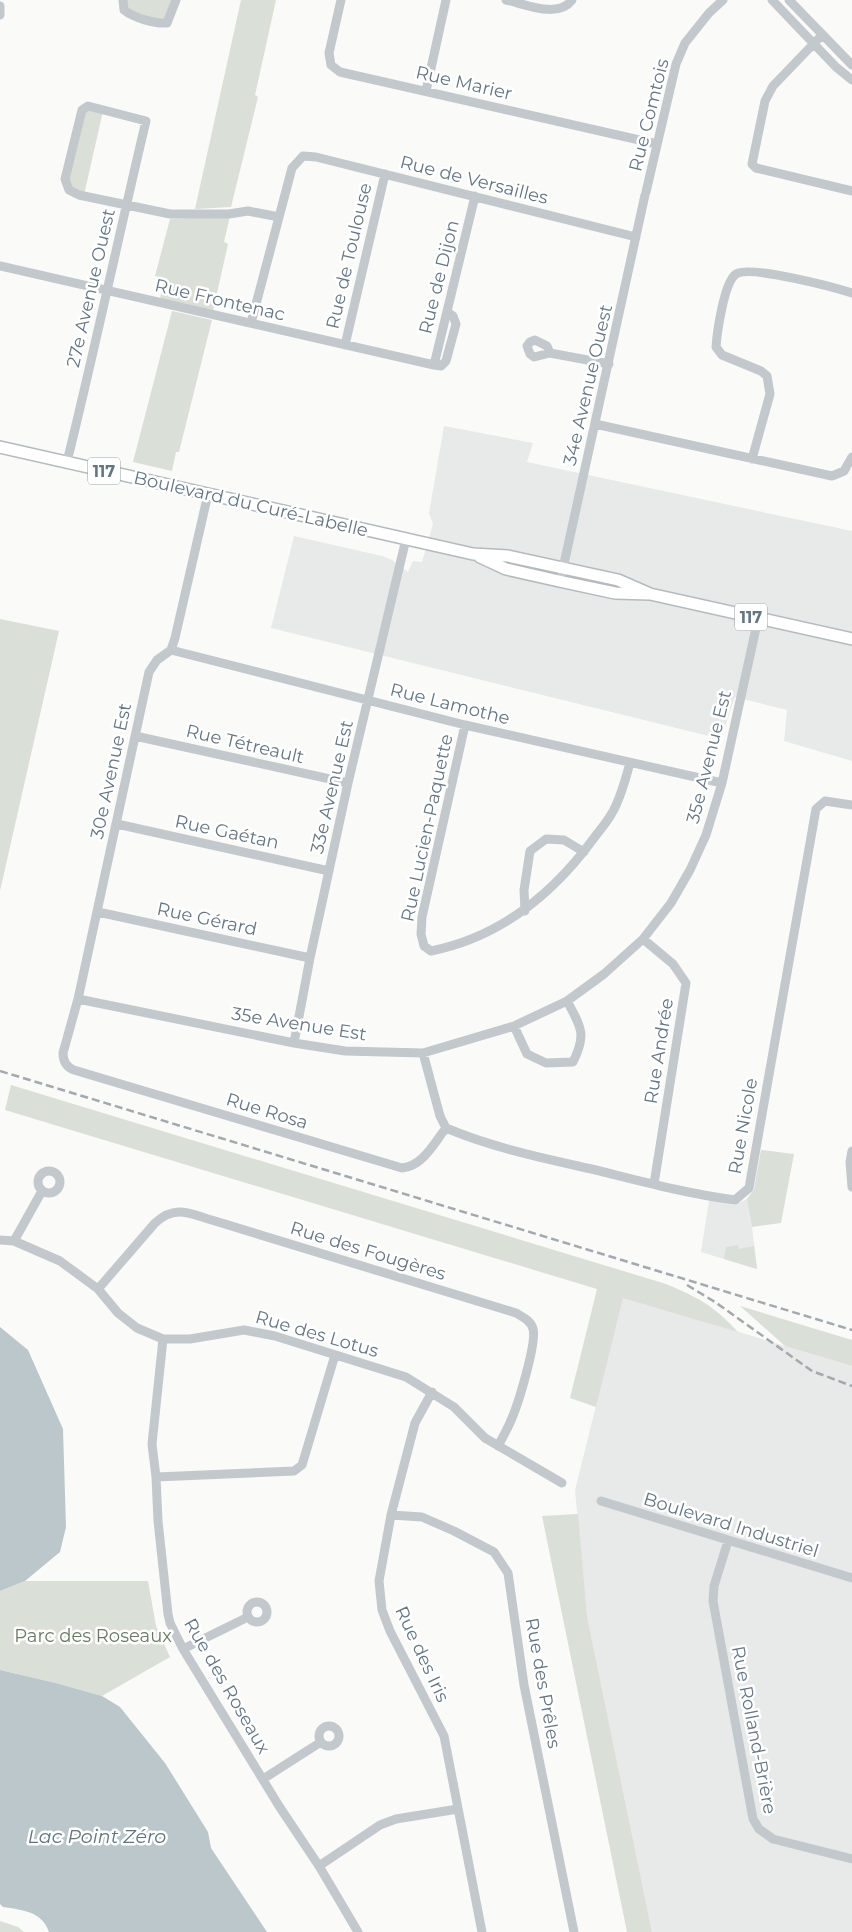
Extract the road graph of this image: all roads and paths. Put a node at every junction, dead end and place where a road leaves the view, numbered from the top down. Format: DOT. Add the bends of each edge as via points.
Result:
graph roads {
  1 [pos="123,0"];
  2 [pos="176,0"];
  3 [pos="341,0"];
  4 [pos="446,0"];
  5 [pos="506,0"];
  6 [pos="550,0"];
  7 [pos="572,0"];
  8 [pos="723,0"];
  9 [pos="772,0"];
  10 [pos="789,0"];
  11 [pos="0,6"];
  12 [pos="549,10"];
  13 [pos="0,15"];
  14 [pos="822,35"];
  15 [pos="814,44"];
  16 [pos="852,65"];
  17 [pos="852,80"];
  18 [pos="426,91"];
  19 [pos="657,144"];
  20 [pos="385,174"];
  21 [pos="852,191"];
  22 [pos="646,194"];
  23 [pos="475,196"];
  24 [pos="126,205"];
  25 [pos="279,217"];
  26 [pos="636,237"];
  27 [pos="0,266"];
  28 [pos="106,290"];
  29 [pos="852,293"];
  30 [pos="252,323"];
  31 [pos="345,345"];
  32 [pos="550,353"];
  33 [pos="609,364"];
  34 [pos="434,365"];
  35 [pos="595,424"];
  36 [pos="0,447"];
  37 [pos="852,457"];
  38 [pos="752,459"];
  39 [pos="67,462"];
  40 [pos="208,494"];
  41 [pos="406,539"];
  42 [pos="474,554"];
  43 [pos="563,568"];
  44 [pos="560,581"];
  45 [pos="650,594"];
  46 [pos="758,619"];
  47 [pos="852,640"];
  48 [pos="171,650"];
  49 [pos="369,700"];
  50 [pos="465,725"];
  51 [pos="135,736"];
  52 [pos="630,762"];
  53 [pos="348,783"];
  54 [pos="722,783"];
  55 [pos="852,805"];
  56 [pos="117,824"];
  57 [pos="584,852"];
  58 [pos="329,871"];
  59 [pos="525,911"];
  60 [pos="98,912"];
  61 [pos="643,939"];
  62 [pos="310,958"];
  63 [pos="78,999"];
  64 [pos="567,1001"];
  65 [pos="514,1026"];
  66 [pos="294,1043"];
  67 [pos="423,1053"];
  68 [pos="65,1064"];
  69 [pos="446,1128"];
  70 [pos="852,1151"];
  71 [pos="654,1184"];
  72 [pos="852,1187"];
  73 [pos="42,1191"];
  74 [pos="0,1240"];
  75 [pos="14,1242"];
  76 [pos="98,1289"];
  77 [pos="163,1339"];
  78 [pos="336,1355"];
  79 [pos="432,1392"];
  80 [pos="498,1446"];
  81 [pos="156,1477"];
  82 [pos="562,1483"];
  83 [pos="601,1501"];
  84 [pos="392,1515"];
  85 [pos="728,1541"];
  86 [pos="852,1578"];
  87 [pos="248,1617"];
  88 [pos="183,1649"];
  89 [pos="320,1742"];
  90 [pos="263,1779"];
  91 [pos="458,1809"];
  92 [pos="852,1859"];
  93 [pos="319,1866"];
  94 [pos="358,1932"];
  95 [pos="482,1932"];
  96 [pos="574,1932"];
  1 -- 2 [label="street" via="124,10 129,14 161,24 168,23"];
  3 -- 18 [label="street, Rue Marier" via="329,53 331,65 340,72"];
  4 -- 18 [label="street"];
  5 -- 12 [label="street"];
  6 -- 12 [label="street"];
  7 -- 12 [label="street" via="560,9"];
  8 -- 19 [label="street, Rue Comtois" via="685,43 676,64"];
  9 -- 15 [label="street"];
  10 -- 14 [label="street"];
  11 -- 13 [label="street"];
  14 -- 15 [label="street"];
  14 -- 16 [label="street"];
  15 -- 17 [label="street"];
  15 -- 21 [label="street" via="773,86 765,101 752,164 756,168"];
  18 -- 19 [label="street, Rue Marier"];
  19 -- 22 [label="street, Rue Comtois"];
  20 -- 23 [label="street, Rue de Versailles"];
  20 -- 25 [label="street, Rue de Versailles" via="303,156 292,168"];
  20 -- 31 [label="street, Rue de Toulouse"];
  22 -- 26 [label="street, 34e Avenue Ouest"];
  23 -- 26 [label="street, Rue de Versailles"];
  23 -- 34 [label="street, Rue de Dijon"];
  24 -- 24 [label="street, 27e Avenue Ouest" via="146,120 88,106 82,110 65,179 69,190"];
  24 -- 25 [label="street" via="170,214 248,211"];
  24 -- 28 [label="street, 27e Avenue Ouest"];
  25 -- 30 [label="street"];
  26 -- 33 [label="street, 34e Avenue Ouest"];
  27 -- 28 [label="street, Rue Frontenac"];
  28 -- 30 [label="street, Rue Frontenac"];
  28 -- 39 [label="street, 27e Avenue Ouest"];
  29 -- 38 [label="street" via="752,270 736,274 730,282 716,347 722,355 767,376 770,394"];
  30 -- 31 [label="street, Rue Frontenac"];
  31 -- 34 [label="street, Rue Frontenac"];
  32 -- 33 [label="street"];
  33 -- 35 [label="street, 34e Avenue Ouest"];
  35 -- 38 [label="street"];
  35 -- 43 [label="street, 34e Avenue Ouest"];
  36 -- 39 [label="main road, Boulevard du Curé-Labelle / 117"];
  37 -- 38 [label="street" via="844,471 832,476"];
  39 -- 40 [label="main road, Boulevard du Curé-Labelle / 117"];
  40 -- 41 [label="main road, Boulevard du Curé-Labelle / 117"];
  40 -- 48 [label="street"];
  41 -- 42 [label="main road, Boulevard du Curé-Labelle / 117"];
  41 -- 49 [label="street, 33e Avenue Est"];
  42 -- 43 [label="main road, Boulevard du Curé-Labelle / 117" via="508,556"];
  42 -- 44 [label="main road, Boulevard du Curé-Labelle / 117" via="506,569"];
  43 -- 44 [label="street, 34e Avenue Ouest"];
  43 -- 45 [label="main road, Boulevard du Curé-Labelle / 117" via="618,580"];
  44 -- 45 [label="main road, Boulevard du Curé-Labelle / 117" via="614,593"];
  45 -- 46 [label="main road, Boulevard du Curé-Labelle / 117"];
  46 -- 47 [label="main road, Boulevard du Curé-Labelle / 117"];
  46 -- 54 [label="street, 35e Avenue Est"];
  48 -- 49 [label="street, Rue Lamothe"];
  48 -- 51 [label="street, 30e Avenue Est" via="157,660 149,672"];
  49 -- 50 [label="street, Rue Lamothe"];
  49 -- 53 [label="street, 33e Avenue Est"];
  50 -- 52 [label="street, Rue Lamothe"];
  50 -- 59 [label="street, Rue Lucien-Paquette" via="420,934 424,946 431,951 488,932"];
  51 -- 53 [label="street, Rue Tétreault"];
  51 -- 56 [label="street, 30e Avenue Est"];
  52 -- 54 [label="street, Rue Lamothe"];
  52 -- 57 [label="street, Rue Lucien-Paquette" via="612,813"];
  53 -- 58 [label="street, 33e Avenue Est"];
  54 -- 61 [label="street, 35e Avenue Est" via="706,835 690,870 671,903"];
  55 -- 71 [label="street, Rue Nicole" via="825,801 816,809 748,1188 734,1200"];
  56 -- 58 [label="street, Rue Gaétan"];
  56 -- 60 [label="street, 30e Avenue Est"];
  57 -- 59 [label="street, Rue Lucien-Paquette" via="560,880"];
  57 -- 59 [label="street" via="564,840 546,840 530,851 524,890"];
  58 -- 62 [label="street, 33e Avenue Est"];
  60 -- 62 [label="street, Rue Gérard"];
  60 -- 63 [label="street, 30e Avenue Est"];
  61 -- 64 [label="street, 35e Avenue Est"];
  61 -- 71 [label="street, Rue Andrée" via="672,964 686,983"];
  62 -- 66 [label="street, 33e Avenue Est"];
  63 -- 66 [label="street, 35e Avenue Est"];
  63 -- 68 [label="street, 30e Avenue Est" via="64,1053"];
  64 -- 65 [label="street, 35e Avenue Est"];
  64 -- 65 [label="street" via="581,1026 581,1046 573,1062 546,1063 527,1054"];
  65 -- 67 [label="street, 35e Avenue Est"];
  66 -- 67 [label="street, 35e Avenue Est" via="345,1051"];
  67 -- 69 [label="street"];
  68 -- 69 [label="street, Rue Rosa" via="74,1070 402,1168 411,1168 419,1162"];
  69 -- 71 [label="street, Rue Nicole" via="516,1152"];
  70 -- 72 [label="street"];
  73 -- 75 [label="street"];
  74 -- 75 [label="street, Rue des Lotus"];
  75 -- 76 [label="street, Rue des Lotus" via="60,1261"];
  76 -- 77 [label="street, Rue des Lotus" via="137,1328"];
  76 -- 80 [label="street, Rue des Fougères" via="155,1223 165,1214 175,1211 516,1313 533,1328 531,1354 513,1417"];
  77 -- 78 [label="street, Rue des Lotus" via="190,1339 244,1330"];
  77 -- 81 [label="street, Rue des Roseaux" via="152,1444"];
  78 -- 79 [label="street, Rue des Lotus" via="406,1377"];
  78 -- 81 [label="street" via="302,1465 294,1471"];
  79 -- 80 [label="street, Rue des Lotus"];
  79 -- 84 [label="street, Rue des Iris" via="415,1423"];
  80 -- 82 [label="street, Rue des Lotus"];
  81 -- 88 [label="street, Rue des Roseaux" via="168,1614"];
  83 -- 85 [label="street, Boulevard Industriel"];
  84 -- 91 [label="street, Rue des Iris" via="379,1581 382,1610 444,1736"];
  84 -- 96 [label="street, Rue des Prêles" via="422,1517 454,1531 494,1552 508,1573 524,1685"];
  85 -- 86 [label="street, Boulevard Industriel"];
  85 -- 92 [label="street, Rue Rolland-Brière" via="712,1601 753,1819 759,1830 773,1839"];
  87 -- 88 [label="street"];
  88 -- 90 [label="street, Rue des Roseaux"];
  89 -- 90 [label="street"];
  90 -- 93 [label="street, Rue des Roseaux"];
  91 -- 93 [label="street" via="396,1819 380,1825"];
  91 -- 95 [label="street, Rue des Iris"];
  93 -- 94 [label="street, Rue des Roseaux"];
}
